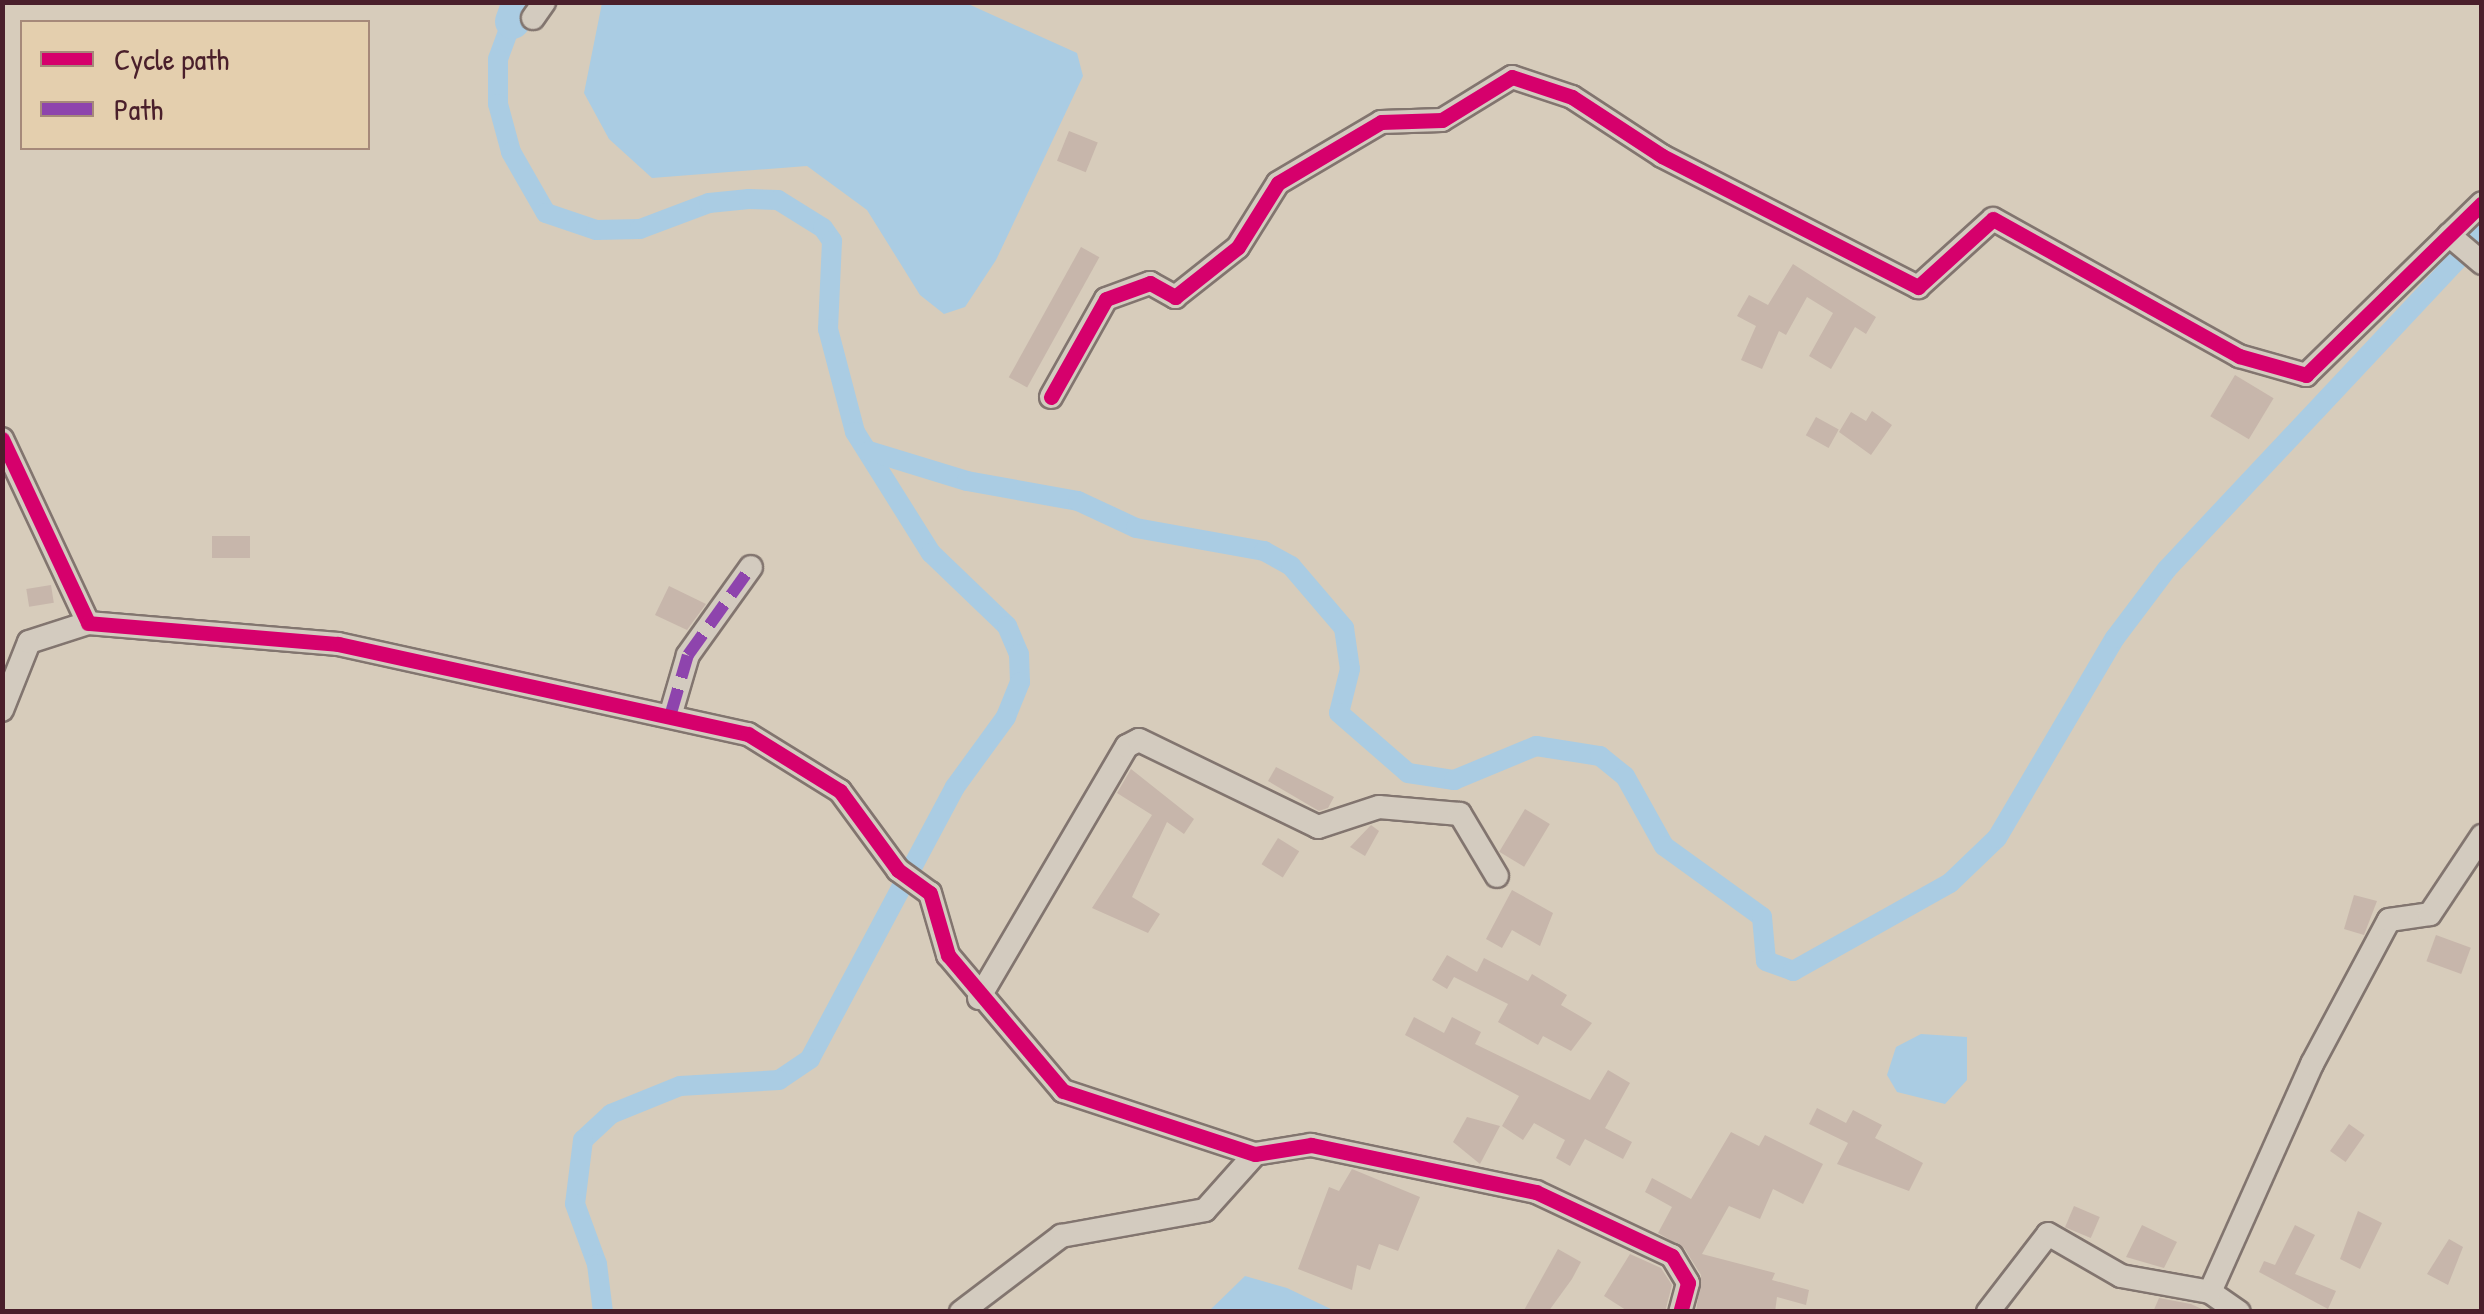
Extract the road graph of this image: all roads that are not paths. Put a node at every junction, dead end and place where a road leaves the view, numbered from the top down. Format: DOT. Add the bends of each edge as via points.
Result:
graph roads {
  1 [pos="2482,202"];
  2 [pos="2449,236"];
  3 [pos="2482,263"];
  4 [pos="1052,398"];
  5 [pos="2,440"];
  6 [pos="751,567"];
  7 [pos="88,623"];
  8 [pos="2,710"];
  9 [pos="671,712"];
  10 [pos="2482,836"];
  11 [pos="1496,876"];
  12 [pos="979,998"];
  13 [pos="1255,1154"];
  14 [pos="2210,1292"];
  15 [pos="961,1312"];
  16 [pos="1680,1312"];
  17 [pos="1988,1312"];
  18 [pos="2239,1312"];
  1 -- 2 [label="street"];
  2 -- 3 [label="street"];
  2 -- 4 [label="street" via="2306,375 2239,356 1993,219 1918,286 1662,156 1572,96 1512,77 1442,120 1381,122 1278,184 1238,247 1175,297 1150,283 1106,299"];
  5 -- 7 [label="street"];
  6 -- 9 [label="street" via="688,656"];
  7 -- 8 [label="street" via="29,642"];
  7 -- 9 [label="street" via="338,644"];
  9 -- 12 [label="street" via="748,734 799,759 840,791 898,870 930,893 948,955"];
  10 -- 14 [label="street" via="2430,914 2389,920 2312,1064"];
  11 -- 12 [label="street" via="1460,814 1378,807 1318,827 1139,740 1127,746"];
  12 -- 13 [label="street" via="1063,1091"];
  13 -- 15 [label="street" via="1205,1210 1061,1236"];
  13 -- 16 [label="street" via="1311,1145 1536,1192 1672,1256 1688,1283"];
  14 -- 17 [label="street" via="2121,1276 2048,1234"];
  14 -- 18 [label="street"];
}
